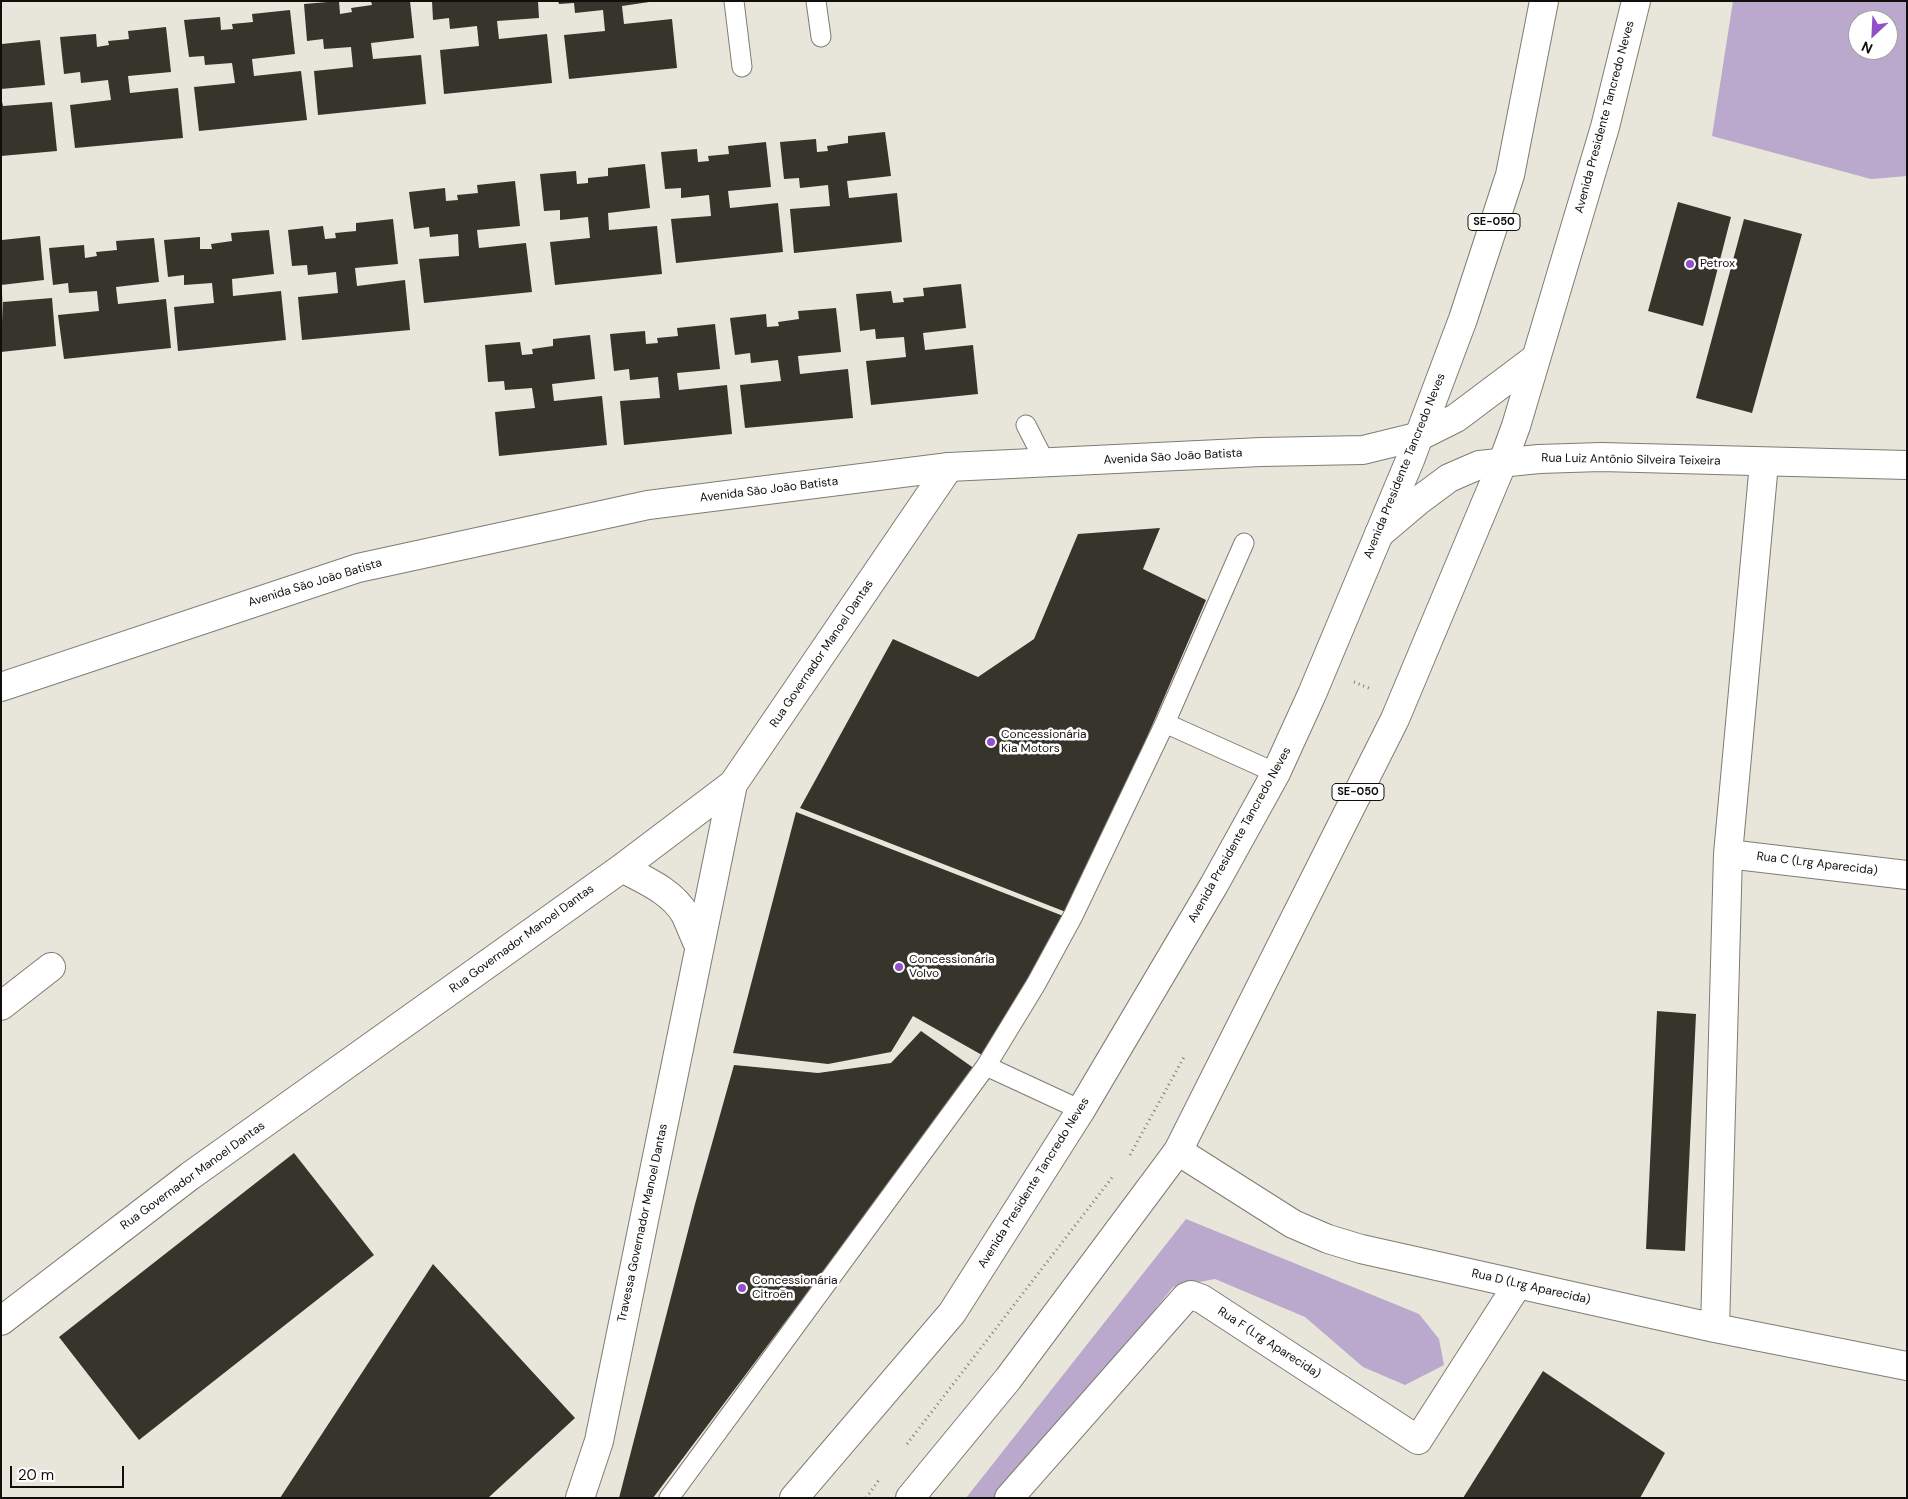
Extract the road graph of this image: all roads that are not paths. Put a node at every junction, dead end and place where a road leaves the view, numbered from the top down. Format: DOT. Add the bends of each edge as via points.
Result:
graph roads {
  1 [pos="734,1"];
  2 [pos="816,1"];
  3 [pos="1544,1"];
  4 [pos="1636,1"];
  5 [pos="821,37"];
  6 [pos="742,67"];
  7 [pos="1536,358"];
  8 [pos="1026,425"];
  9 [pos="1420,436"];
  10 [pos="1764,463"];
  11 [pos="1046,464"];
  12 [pos="1502,464"];
  13 [pos="1907,465"];
  14 [pos="949,467"];
  15 [pos="1379,534"];
  16 [pos="1244,543"];
  17 [pos="1,687"];
  18 [pos="1165,723"];
  19 [pos="1276,773"];
  20 [pos="733,784"];
  21 [pos="1728,854"];
  22 [pos="622,868"];
  23 [pos="1907,875"];
  24 [pos="699,946"];
  25 [pos="50,967"];
  26 [pos="1,1006"];
  27 [pos="986,1066"];
  28 [pos="1081,1110"];
  29 [pos="1178,1151"];
  30 [pos="1518,1284"];
  31 [pos="1,1321"];
  32 [pos="1715,1328"];
  33 [pos="1907,1366"];
  34 [pos="580,1498"];
  35 [pos="669,1498"];
  36 [pos="794,1498"];
  37 [pos="910,1498"];
  38 [pos="1009,1498"];
  1 -- 6 [label="lane"];
  2 -- 5 [label="lane"];
  3 -- 9 [label="street, Avenida Presidente Tancredo Neves / SE-050" via="1510,175 1463,319"];
  4 -- 7 [label="street, Avenida Presidente Tancredo Neves / SE-050" via="1605,127"];
  7 -- 9 [label="street, Avenida São João Batista" via="1456,418"];
  7 -- 12 [label="street, Avenida Presidente Tancredo Neves / SE-050"];
  8 -- 11 [label="lane"];
  9 -- 11 [label="street, Avenida São João Batista" via="1363,450 1261,452"];
  9 -- 15 [label="street, Avenida Presidente Tancredo Neves / SE-050"];
  10 -- 12 [label="street, Rua Luiz Antônio Silveira Teixeira" via="1600,457 1539,458"];
  10 -- 13 [label="street, Rua Luiz Antônio Silveira Teixeira"];
  10 -- 21 [label="street"];
  11 -- 14 [label="street, Avenida São João Batista"];
  12 -- 15 [label="street, Rua Luiz Antônio Silveira Teixeira" via="1479,465 1449,478"];
  12 -- 29 [label="street, Avenida Presidente Tancredo Neves / SE-050" via="1401,704"];
  14 -- 17 [label="street, Avenida São João Batista" via="648,505 417,554 340,574"];
  14 -- 20 [label="street, Rua Governador Manoel Dantas"];
  15 -- 19 [label="street, Avenida Presidente Tancredo Neves / SE-050"];
  16 -- 18 [label="lane"];
  18 -- 19 [label="lane"];
  18 -- 27 [label="lane" via="1074,916"];
  19 -- 28 [label="street, Avenida Presidente Tancredo Neves / SE-050"];
  20 -- 22 [label="street, Rua Governador Manoel Dantas"];
  20 -- 24 [label="street, Travessa Governador Manoel Dantas"];
  21 -- 23 [label="street, Rua C (Lrg Aparecida)"];
  21 -- 32 [label="street"];
  22 -- 24 [label="street" via="671,897 684,913"];
  22 -- 31 [label="street, Rua Governador Manoel Dantas" via="190,1176"];
  24 -- 34 [label="street, Travessa Governador Manoel Dantas" via="599,1440"];
  25 -- 26 [label="street"];
  27 -- 28 [label="lane"];
  27 -- 35 [label="lane"];
  28 -- 36 [label="street, Avenida Presidente Tancredo Neves / SE-050" via="952,1313"];
  29 -- 30 [label="street, Rua D (Lrg Aparecida)" via="1293,1224 1328,1239"];
  29 -- 37 [label="street, Avenida Presidente Tancredo Neves / SE-050" via="1008,1379"];
  30 -- 32 [label="street, Rua D (Lrg Aparecida)"];
  30 -- 38 [label="street, Rua F (Lrg Aparecida)" via="1418,1440 1197,1296 1186,1297"];
  32 -- 33 [label="street, Rua D (Lrg Aparecida)"];
}
